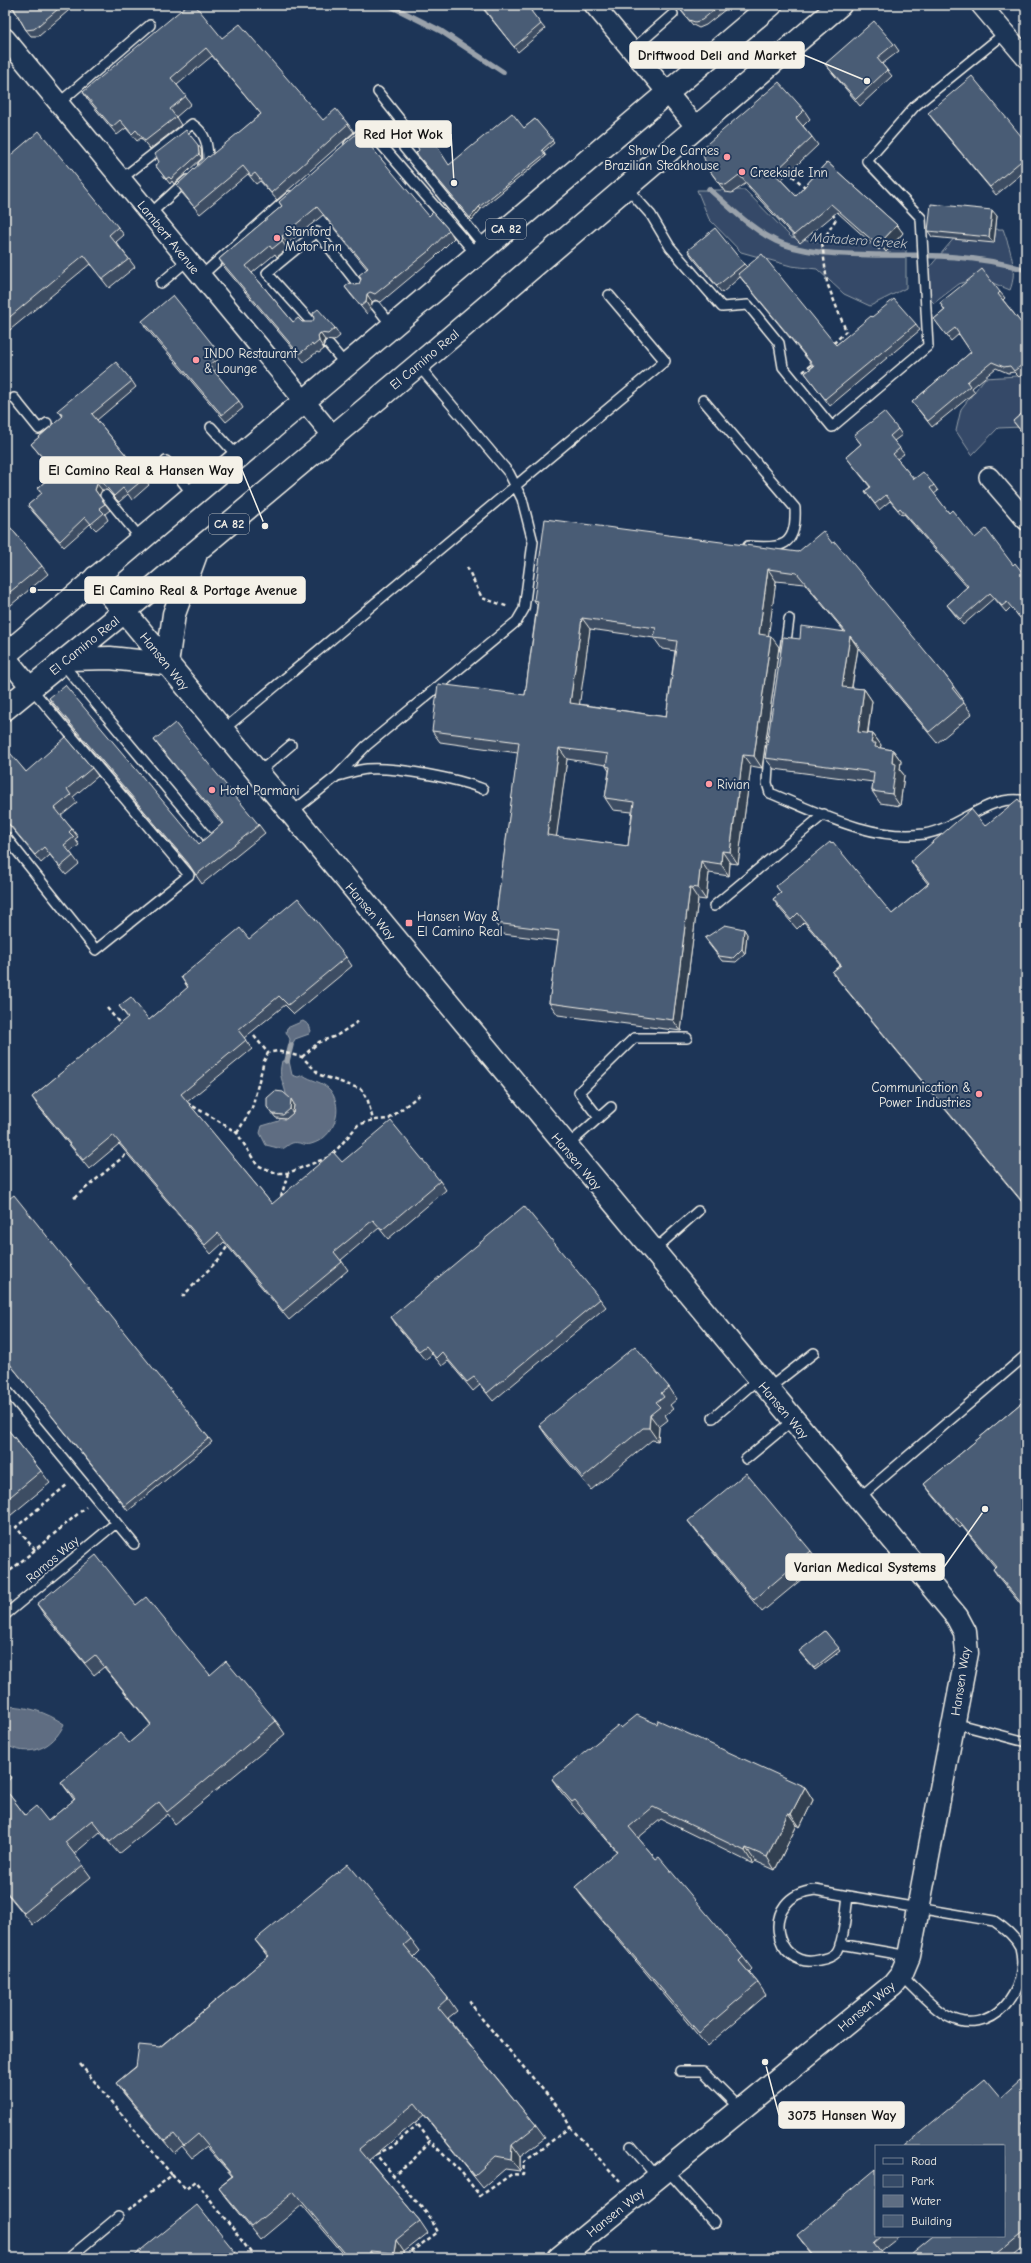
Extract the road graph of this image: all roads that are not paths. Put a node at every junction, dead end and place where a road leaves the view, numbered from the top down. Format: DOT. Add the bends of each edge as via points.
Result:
graph roads {
  1 [pos="594,5"];
  2 [pos="771,5"];
  3 [pos="840,5"];
  4 [pos="985,6"];
  5 [pos="673,14"];
  6 [pos="150,25"];
  7 [pos="1005,33"];
  8 [pos="5,38"];
  9 [pos="632,50"];
  10 [pos="1026,58"];
  11 [pos="378,92"];
  12 [pos="666,92"];
  13 [pos="59,103"];
  14 [pos="696,127"];
  15 [pos="343,149"];
  16 [pos="121,179"];
  17 [pos="626,187"];
  18 [pos="297,190"];
  19 [pos="150,214"];
  20 [pos="480,250"];
  21 [pos="188,260"];
  22 [pos="201,276"];
  23 [pos="161,283"];
  24 [pos="360,287"];
  25 [pos="609,295"];
  26 [pos="376,306"];
  27 [pos="314,325"];
  28 [pos="392,326"];
  29 [pos="329,345"];
  30 [pos="346,365"];
  31 [pos="418,365"];
  32 [pos="14,398"];
  33 [pos="703,400"];
  34 [pos="304,401"];
  35 [pos="47,423"];
  36 [pos="211,427"];
  37 [pos="333,436"];
  38 [pos="238,456"];
  39 [pos="166,461"];
  40 [pos="988,477"];
  41 [pos="516,486"];
  42 [pos="105,494"];
  43 [pos="193,495"];
  44 [pos="1026,520"];
  45 [pos="141,539"];
  46 [pos="737,545"];
  47 [pos="197,550"];
  48 [pos="96,578"];
  49 [pos="124,612"];
  50 [pos="789,619"];
  51 [pos="5,656"];
  52 [pos="783,657"];
  53 [pos="65,661"];
  54 [pos="167,664"];
  55 [pos="31,688"];
  56 [pos="5,709"];
  57 [pos="222,730"];
  58 [pos="770,740"];
  59 [pos="291,745"];
  60 [pos="258,773"];
  61 [pos="337,776"];
  62 [pos="483,789"];
  63 [pos="1026,801"];
  64 [pos="291,813"];
  65 [pos="824,814"];
  66 [pos="5,836"];
  67 [pos="208,838"];
  68 [pos="714,906"];
  69 [pos="686,1038"];
  70 [pos="612,1107"];
  71 [pos="599,1118"];
  72 [pos="566,1147"];
  73 [pos="698,1212"];
  74 [pos="652,1251"];
  75 [pos="814,1353"];
  76 [pos="1026,1355"];
  77 [pos="763,1385"];
  78 [pos="5,1388"];
  79 [pos="713,1418"];
  80 [pos="793,1420"];
  81 [pos="746,1459"];
  82 [pos="858,1499"];
  83 [pos="116,1523"];
  84 [pos="134,1544"];
  85 [pos="5,1615"];
  86 [pos="954,1723"];
  87 [pos="1026,1742"];
  88 [pos="848,1896"];
  89 [pos="918,1908"];
  90 [pos="840,1944"];
  91 [pos="905,1966"];
  92 [pos="680,2071"];
  93 [pos="740,2109"];
  94 [pos="631,2146"];
  95 [pos="662,2173"];
  96 [pos="118,2218"];
  97 [pos="714,2223"];
  98 [pos="69,2258"];
  99 [pos="559,2258"];
  1 -- 9 [label="street"];
  2 -- 12 [label="main road, CA 82"];
  3 -- 14 [label="main road, El Camino Real / CA 82"];
  4 -- 7 [label="street"];
  5 -- 9 [label="lane"];
  6 -- 13 [label="lane"];
  7 -- 10 [label="street"];
  7 -- 17 [label="lane" via="915,106 867,161 921,218 928,346 832,427 783,367 779,342 748,305 722,307 670,247 651,216"];
  8 -- 13 [label="street, Lambert Avenue"];
  9 -- 12 [label="street"];
  11 -- 20 [label="lane" via="409,131 404,148"];
  12 -- 14 [label="street"];
  12 -- 20 [label="main road, CA 82"];
  13 -- 16 [label="street, Lambert Avenue"];
  14 -- 17 [label="main road, El Camino Real / CA 82"];
  15 -- 20 [label="lane" via="366,128"];
  16 -- 19 [label="street, Lambert Avenue"];
  16 -- 19 [label="lane" via="192,124 198,127 207,140 208,160"];
  17 -- 31 [label="main road, El Camino Real / CA 82"];
  18 -- 22 [label="lane"];
  19 -- 21 [label="street, Lambert Avenue"];
  20 -- 28 [label="main road, CA 82"];
  21 -- 22 [label="street, Lambert Avenue"];
  21 -- 23 [label="lane"];
  22 -- 34 [label="street, Lambert Avenue"];
  24 -- 27 [label="lane" via="318,232 267,273"];
  25 -- 41 [label="lane" via="665,361"];
  26 -- 28 [label="lane"];
  28 -- 30 [label="main road, CA 82"];
  29 -- 30 [label="lane"];
  30 -- 34 [label="main road, CA 82"];
  31 -- 37 [label="main road, El Camino Real / CA 82"];
  31 -- 41 [label="lane" via="509,473"];
  32 -- 35 [label="lane" via="40,429"];
  33 -- 46 [label="lane" via="795,508 796,523 791,539 776,548"];
  34 -- 37 [label="street, Lambert Avenue"];
  34 -- 38 [label="main road, CA 82"];
  36 -- 38 [label="lane"];
  37 -- 47 [label="main road, El Camino Real / CA 82"];
  38 -- 43 [label="main road, CA 82"];
  39 -- 43 [label="lane"];
  40 -- 44 [label="street"];
  41 -- 57 [label="lane"];
  41 -- 61 [label="lane" via="533,542 524,609 517,621 366,746"];
  42 -- 45 [label="lane"];
  43 -- 45 [label="main road, CA 82"];
  45 -- 48 [label="main road, CA 82"];
  47 -- 49 [label="main road, El Camino Real / CA 82"];
  47 -- 54 [label="main road" via="174,614"];
  48 -- 49 [label="main road, Hansen Way"];
  48 -- 51 [label="main road, CA 82"];
  49 -- 53 [label="main road, El Camino Real / CA 82"];
  49 -- 54 [label="main road, Hansen Way"];
  50 -- 52 [label="lane"];
  51 -- 55 [label="street"];
  53 -- 54 [label="main road" via="110,658"];
  53 -- 55 [label="main road, El Camino Real / CA 82"];
  53 -- 67 [label="lane"];
  54 -- 57 [label="main road, Hansen Way"];
  55 -- 56 [label="main road, El Camino Real / CA 82"];
  55 -- 66 [label="lane" via="189,875 96,950"];
  57 -- 60 [label="main road, Hansen Way"];
  58 -- 65 [label="lane" via="767,783 770,793"];
  59 -- 60 [label="lane"];
  60 -- 64 [label="main road, Hansen Way"];
  61 -- 62 [label="lane" via="366,769 385,769 465,781"];
  61 -- 64 [label="lane"];
  63 -- 65 [label="lane" via="1000,800 943,829 924,834 894,835 864,830"];
  64 -- 72 [label="main road, Hansen Way"];
  65 -- 68 [label="lane"];
  69 -- 71 [label="lane" via="634,1038 579,1092"];
  70 -- 71 [label="lane"];
  71 -- 72 [label="lane"];
  72 -- 74 [label="main road, Hansen Way"];
  73 -- 74 [label="lane"];
  74 -- 77 [label="main road, Hansen Way"];
  75 -- 77 [label="lane"];
  76 -- 82 [label="lane"];
  77 -- 79 [label="lane"];
  77 -- 80 [label="main road, Hansen Way"];
  78 -- 83 [label="lane"];
  80 -- 81 [label="lane"];
  80 -- 82 [label="main road, Hansen Way"];
  82 -- 86 [label="main road, Hansen Way" via="962,1625 967,1653"];
  83 -- 84 [label="lane"];
  83 -- 85 [label="lane, Ramos Way"];
  86 -- 87 [label="lane"];
  86 -- 89 [label="main road, Hansen Way"];
  88 -- 89 [label="lane"];
  88 -- 90 [label="lane"];
  88 -- 90 [label="lane" via="815,1890 804,1891 793,1896 779,1914 777,1926 784,1947 803,1960 815,1962 826,1959 836,1953"];
  89 -- 91 [label="main road, Hansen Way"];
  89 -- 91 [label="lane" via="994,1921 1004,1928 1019,1946 1024,1963 1024,1981 1009,2007 996,2016 982,2022 964,2022 947,2016"];
  90 -- 91 [label="lane"];
  91 -- 93 [label="main road, Hansen Way" via="893,1985"];
  92 -- 93 [label="lane" via="703,2071"];
  93 -- 95 [label="main road, Hansen Way"];
  94 -- 95 [label="lane"];
  95 -- 97 [label="lane"];
  95 -- 99 [label="main road, Hansen Way"];
  96 -- 98 [label="lane"];
}
